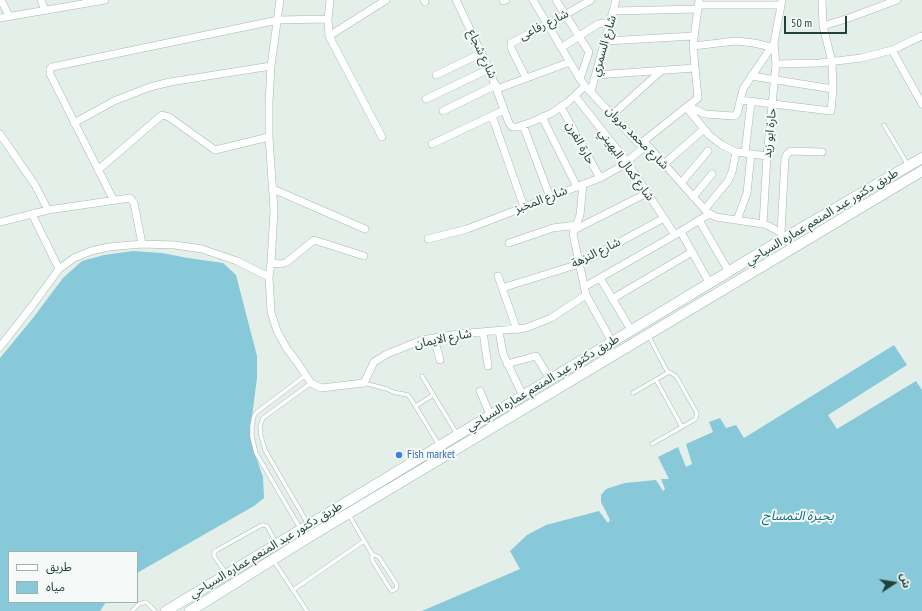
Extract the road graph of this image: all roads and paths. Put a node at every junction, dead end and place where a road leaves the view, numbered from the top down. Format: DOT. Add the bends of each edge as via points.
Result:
graph roads {
  1 [pos="1,0"];
  2 [pos="41,0"];
  3 [pos="105,0"];
  4 [pos="280,0"];
  5 [pos="330,0"];
  6 [pos="386,0"];
  7 [pos="456,0"];
  8 [pos="532,0"];
  9 [pos="556,0"];
  10 [pos="591,0"];
  11 [pos="616,0"];
  12 [pos="822,0"];
  13 [pos="897,0"];
  14 [pos="80,2"];
  15 [pos="782,3"];
  16 [pos="698,5"];
  17 [pos="45,10"];
  18 [pos="614,11"];
  19 [pos="565,15"];
  20 [pos="9,16"];
  21 [pos="0,18"];
  22 [pos="328,19"];
  23 [pos="278,20"];
  24 [pos="611,22"];
  25 [pos="547,25"];
  26 [pos="823,26"];
  27 [pos="329,36"];
  28 [pos="694,36"];
  29 [pos="922,36"];
  30 [pos="579,37"];
  31 [pos="606,41"];
  32 [pos="773,45"];
  33 [pos="694,46"];
  34 [pos="561,48"];
  35 [pos="892,50"];
  36 [pos="482,53"];
  37 [pos="570,62"];
  38 [pos="832,62"];
  39 [pos="776,64"];
  40 [pos="271,66"];
  41 [pos="695,68"];
  42 [pos="489,69"];
  43 [pos="662,70"];
  44 [pos="436,75"];
  45 [pos="596,75"];
  46 [pos="751,76"];
  47 [pos="526,78"];
  48 [pos="580,79"];
  49 [pos="775,79"];
  50 [pos="496,87"];
  51 [pos="588,89"];
  52 [pos="834,89"];
  53 [pos="575,96"];
  54 [pos="426,99"];
  55 [pos="740,100"];
  56 [pos="751,102"];
  57 [pos="922,102"];
  58 [pos="773,104"];
  59 [pos="560,107"];
  60 [pos="688,107"];
  61 [pos="504,110"];
  62 [pos="443,111"];
  63 [pos="612,115"];
  64 [pos="492,116"];
  65 [pos="542,117"];
  66 [pos="74,123"];
  67 [pos="523,125"];
  68 [pos="884,125"];
  69 [pos="704,130"];
  70 [pos="0,134"];
  71 [pos="269,137"];
  72 [pos="382,137"];
  73 [pos="432,144"];
  74 [pos="643,145"];
  75 [pos="708,151"];
  76 [pos="736,152"];
  77 [pos="822,152"];
  78 [pos="748,154"];
  79 [pos="767,156"];
  80 [pos="922,158"];
  81 [pos="627,162"];
  82 [pos="664,164"];
  83 [pos="908,166"];
  84 [pos="98,170"];
  85 [pos="922,171"];
  86 [pos="712,174"];
  87 [pos="600,178"];
  88 [pos="681,183"];
  89 [pos="580,185"];
  90 [pos="273,189"];
  91 [pos="647,194"];
  92 [pos="550,197"];
  93 [pos="693,197"];
  94 [pos="113,200"];
  95 [pos="524,207"];
  96 [pos="48,210"];
  97 [pos="707,212"];
  98 [pos="32,214"];
  99 [pos="664,218"];
  100 [pos="699,220"];
  101 [pos="737,220"];
  102 [pos="0,222"];
  103 [pos="763,224"];
  104 [pos="575,228"];
  105 [pos="365,229"];
  106 [pos="678,233"];
  107 [pos="783,235"];
  108 [pos="428,239"];
  109 [pos="509,243"];
  110 [pos="142,244"];
  111 [pos="793,247"];
  112 [pos="692,252"];
  113 [pos="364,256"];
  114 [pos="271,263"];
  115 [pos="579,264"];
  116 [pos="59,269"];
  117 [pos="729,272"];
  118 [pos="498,276"];
  119 [pos="269,277"];
  120 [pos="600,278"];
  121 [pos="710,284"];
  122 [pos="584,287"];
  123 [pos="502,288"];
  124 [pos="586,295"];
  125 [pos="612,299"];
  126 [pos="517,330"];
  127 [pos="631,330"];
  128 [pos="499,331"];
  129 [pos="483,332"];
  130 [pos="647,334"];
  131 [pos="434,338"];
  132 [pos="612,342"];
  133 [pos="1,343"];
  134 [pos="440,360"];
  135 [pos="508,364"];
  136 [pos="488,366"];
  137 [pos="669,372"];
  138 [pos="306,375"];
  139 [pos="422,376"];
  140 [pos="550,379"];
  141 [pos="656,380"];
  142 [pos="311,383"];
  143 [pos="364,383"];
  144 [pos="480,391"];
  145 [pos="633,393"];
  146 [pos="433,395"];
  147 [pos="523,396"];
  148 [pos="416,406"];
  149 [pos="490,415"];
  150 [pos="682,427"];
  151 [pos="252,432"];
  152 [pos="261,432"];
  153 [pos="457,435"];
  154 [pos="652,444"];
  155 [pos="440,446"];
  156 [pos="348,514"];
  157 [pos="304,527"];
  158 [pos="364,541"];
  159 [pos="277,544"];
  160 [pos="372,554"];
  161 [pos="273,559"];
  162 [pos="227,574"];
  163 [pos="293,590"];
  164 [pos="132,611"];
  165 [pos="155,611"];
  166 [pos="166,611"];
  167 [pos="190,611"];
  168 [pos="307,611"];
  1 -- 20 [label="street"];
  2 -- 17 [label="street"];
  3 -- 14 [label="street"];
  4 -- 23 [label="street"];
  5 -- 22 [label="street"];
  6 -- 27 [label="street"];
  7 -- 36 [label="street, شارع شجاع"];
  8 -- 25 [label="street, شارع محمد مروان"];
  9 -- 19 [label="street"];
  10 -- 19 [label="street, شارع رفاعى"];
  11 -- 18 [label="street, شارع السمري"];
  12 -- 26 [label="street"];
  13 -- 26 [label="street"];
  14 -- 17 [label="street"];
  15 -- 16 [label="street"];
  15 -- 32 [label="street"];
  16 -- 18 [label="street"];
  16 -- 28 [label="street"];
  17 -- 20 [label="street"];
  18 -- 24 [label="street, شارع السمري"];
  19 -- 25 [label="street, شارع رفاعى"];
  19 -- 30 [label="street"];
  20 -- 21 [label="street"];
  22 -- 23 [label="street"];
  22 -- 27 [label="street"];
  23 -- 40 [label="street"];
  23 -- 66 [label="street" via="52,67 50,74"];
  24 -- 30 [label="street" via="598,24"];
  24 -- 31 [label="street, شارع السمري"];
  25 -- 34 [label="street, شارع محمد مروان"];
  25 -- 47 [label="street, شارع رفاعى" via="511,43"];
  26 -- 38 [label="street"];
  27 -- 72 [label="street"];
  28 -- 31 [label="street"];
  28 -- 33 [label="street"];
  29 -- 35 [label="street"];
  30 -- 34 [label="street"];
  30 -- 48 [label="street" via="589,54"];
  31 -- 45 [label="street, شارع السمري"];
  32 -- 33 [label="street" via="740,41"];
  32 -- 39 [label="street, حارة ابو زيد"];
  32 -- 46 [label="street"];
  33 -- 41 [label="street"];
  34 -- 37 [label="street, شارع محمد مروان"];
  35 -- 38 [label="street"];
  35 -- 57 [label="street"];
  36 -- 42 [label="street, شارع شجاع"];
  36 -- 44 [label="street"];
  37 -- 47 [label="street"];
  37 -- 48 [label="street, شارع محمد مروان"];
  38 -- 39 [label="street"];
  38 -- 52 [label="street"];
  39 -- 49 [label="street, حارة ابو زيد"];
  40 -- 66 [label="street" via="150,87 114,101"];
  40 -- 71 [label="street"];
  41 -- 43 [label="street"];
  41 -- 60 [label="street" via="698,98"];
  42 -- 50 [label="street, شارع شجاع"];
  42 -- 54 [label="street"];
  43 -- 45 [label="street"];
  43 -- 63 [label="street"];
  45 -- 51 [label="street, شارع السمري"];
  46 -- 49 [label="street"];
  46 -- 55 [label="street"];
  47 -- 50 [label="street"];
  48 -- 51 [label="street, شارع محمد مروان"];
  49 -- 52 [label="street"];
  49 -- 58 [label="street, حارة ابو زيد"];
  50 -- 61 [label="street, شارع شجاع"];
  50 -- 62 [label="street"];
  51 -- 53 [label="street"];
  51 -- 63 [label="street, شارع محمد مروان"];
  52 -- 58 [label="street" via="831,112"];
  53 -- 59 [label="street"];
  53 -- 81 [label="street, شارع كمال البهيني"];
  55 -- 56 [label="street"];
  55 -- 60 [label="street" via="738,113 734,116 702,113"];
  56 -- 58 [label="street"];
  56 -- 78 [label="street"];
  58 -- 79 [label="street, حارة ابو زيد"];
  59 -- 65 [label="street"];
  59 -- 87 [label="street, حارة الفرن"];
  60 -- 69 [label="street"];
  60 -- 74 [label="street, شارع المخبز"];
  61 -- 64 [label="street"];
  61 -- 67 [label="street, شارع شجاع" via="510,125"];
  63 -- 74 [label="street, شارع محمد مروان"];
  64 -- 73 [label="street"];
  64 -- 95 [label="street"];
  65 -- 67 [label="street"];
  65 -- 89 [label="street"];
  66 -- 84 [label="street"];
  67 -- 92 [label="street"];
  68 -- 83 [label="lane"];
  69 -- 76 [label="street" via="722,145"];
  69 -- 82 [label="street"];
  70 -- 96 [label="street" via="35,185"];
  71 -- 84 [label="street" via="215,150 170,117 162,115"];
  71 -- 90 [label="street"];
  74 -- 81 [label="street, شارع المخبز"];
  74 -- 82 [label="street, شارع محمد مروان"];
  75 -- 88 [label="street"];
  76 -- 78 [label="street"];
  76 -- 97 [label="street" via="728,181"];
  77 -- 107 [label="street" via="791,151 785,158"];
  78 -- 79 [label="street"];
  78 -- 101 [label="street" via="747,193"];
  79 -- 103 [label="street, حارة ابو زيد"];
  80 -- 83 [label="main road, طريق دكتور عبد المنعم عماره السياحي"];
  81 -- 87 [label="street, شارع المخبز"];
  81 -- 91 [label="street, شارع كمال البهيني"];
  82 -- 88 [label="street, شارع محمد مروان"];
  83 -- 107 [label="main road, طريق دكتور عبد المنعم عماره السياحي"];
  84 -- 94 [label="street"];
  85 -- 111 [label="main road, طريق دكتور عبد المنعم عماره السياحي"];
  86 -- 93 [label="street"];
  87 -- 89 [label="street, شارع المخبز"];
  88 -- 93 [label="street, شارع محمد مروان"];
  89 -- 92 [label="street, شارع المخبز"];
  89 -- 104 [label="street" via="580,215"];
  90 -- 105 [label="street"];
  90 -- 114 [label="street"];
  91 -- 99 [label="street, شارع كمال البهيني"];
  91 -- 104 [label="street"];
  92 -- 95 [label="street, شارع المخبز"];
  93 -- 97 [label="street, شارع محمد مروان"];
  94 -- 96 [label="street"];
  94 -- 110 [label="street" via="127,197 133,200"];
  95 -- 108 [label="street, شارع المخبز" via="462,231"];
  96 -- 98 [label="street"];
  97 -- 100 [label="street"];
  97 -- 101 [label="street" via="716,217"];
  98 -- 102 [label="street"];
  98 -- 116 [label="street"];
  99 -- 106 [label="street, شارع كمال البهيني"];
  99 -- 115 [label="street, شارع النزهة"];
  100 -- 106 [label="street"];
  100 -- 117 [label="street"];
  101 -- 103 [label="street"];
  103 -- 107 [label="street"];
  104 -- 109 [label="street" via="553,228"];
  104 -- 115 [label="street" via="573,234"];
  106 -- 112 [label="street, شارع كمال البهيني"];
  106 -- 120 [label="street"];
  107 -- 111 [label="street"];
  107 -- 117 [label="main road, طريق دكتور عبد المنعم عماره السياحي"];
  110 -- 116 [label="street" via="91,251 74,258"];
  110 -- 119 [label="street" via="202,249 237,261"];
  111 -- 130 [label="main road, طريق دكتور عبد المنعم عماره السياحي"];
  112 -- 121 [label="street, شارع كمال البهيني"];
  112 -- 125 [label="street"];
  113 -- 114 [label="street" via="314,240 287,262"];
  114 -- 119 [label="street"];
  115 -- 122 [label="street"];
  115 -- 123 [label="street, شارع النزهة"];
  116 -- 133 [label="street"];
  117 -- 121 [label="main road, طريق دكتور عبد المنعم عماره السياحي"];
  118 -- 123 [label="street"];
  119 -- 138 [label="street" via="271,312 277,331"];
  120 -- 122 [label="street"];
  120 -- 125 [label="street"];
  121 -- 127 [label="main road, طريق دكتور عبد المنعم عماره السياحي"];
  122 -- 124 [label="street"];
  123 -- 126 [label="street"];
  124 -- 126 [label="street, شارع الايمان" via="543,322"];
  124 -- 132 [label="street"];
  125 -- 127 [label="street"];
  126 -- 128 [label="street, شارع الايمان"];
  127 -- 132 [label="main road, طريق دكتور عبد المنعم عماره السياحي"];
  128 -- 129 [label="street, شارع الايمان"];
  128 -- 135 [label="street" via="500,343"];
  129 -- 131 [label="street, شارع الايمان"];
  129 -- 136 [label="street"];
  130 -- 137 [label="lane"];
  130 -- 156 [label="main road, طريق دكتور عبد المنعم عماره السياحي"];
  131 -- 134 [label="street"];
  131 -- 143 [label="street, شارع الايمان" via="422,340 374,362"];
  132 -- 140 [label="main road, طريق دكتور عبد المنعم عماره السياحي"];
  135 -- 140 [label="street" via="536,356"];
  135 -- 147 [label="street"];
  137 -- 141 [label="lane"];
  137 -- 150 [label="lane" via="676,376 697,413 694,420"];
  138 -- 142 [label="street"];
  138 -- 151 [label="lane" via="257,412 252,420"];
  139 -- 146 [label="lane"];
  140 -- 147 [label="main road, طريق دكتور عبد المنعم عماره السياحي"];
  141 -- 145 [label="lane"];
  141 -- 150 [label="lane"];
  142 -- 143 [label="street" via="325,388"];
  142 -- 152 [label="lane" via="263,418"];
  143 -- 148 [label="lane" via="408,395"];
  144 -- 149 [label="street"];
  146 -- 148 [label="lane"];
  146 -- 153 [label="lane"];
  147 -- 149 [label="main road, طريق دكتور عبد المنعم عماره السياحي"];
  148 -- 155 [label="lane"];
  149 -- 153 [label="main road, طريق دكتور عبد المنعم عماره السياحي"];
  150 -- 154 [label="lane"];
  151 -- 152 [label="lane"];
  151 -- 157 [label="lane" via="255,449 263,466"];
  152 -- 157 [label="lane" via="268,456"];
  153 -- 155 [label="main road, طريق دكتور عبد المنعم عماره السياحي"];
  155 -- 157 [label="main road, طريق دكتور عبد المنعم عماره السياحي"];
  156 -- 158 [label="lane"];
  156 -- 161 [label="main road, طريق دكتور عبد المنعم عماره السياحي"];
  157 -- 159 [label="main road, طريق دكتور عبد المنعم عماره السياحي"];
  158 -- 160 [label="lane"];
  158 -- 163 [label="lane"];
  159 -- 162 [label="main road, طريق دكتور عبد المنعم عماره السياحي"];
  159 -- 162 [label="lane" via="263,525 217,550 214,556"];
  160 -- 160 [label="lane" via="390,589 396,589 397,585 379,557"];
  161 -- 163 [label="lane"];
  161 -- 167 [label="main road, طريق دكتور عبد المنعم عماره السياحي"];
  162 -- 166 [label="main road, طريق دكتور عبد المنعم عماره السياحي"];
  163 -- 168 [label="lane"];
  164 -- 165 [label="lane" via="139,604 146,602"];
}
